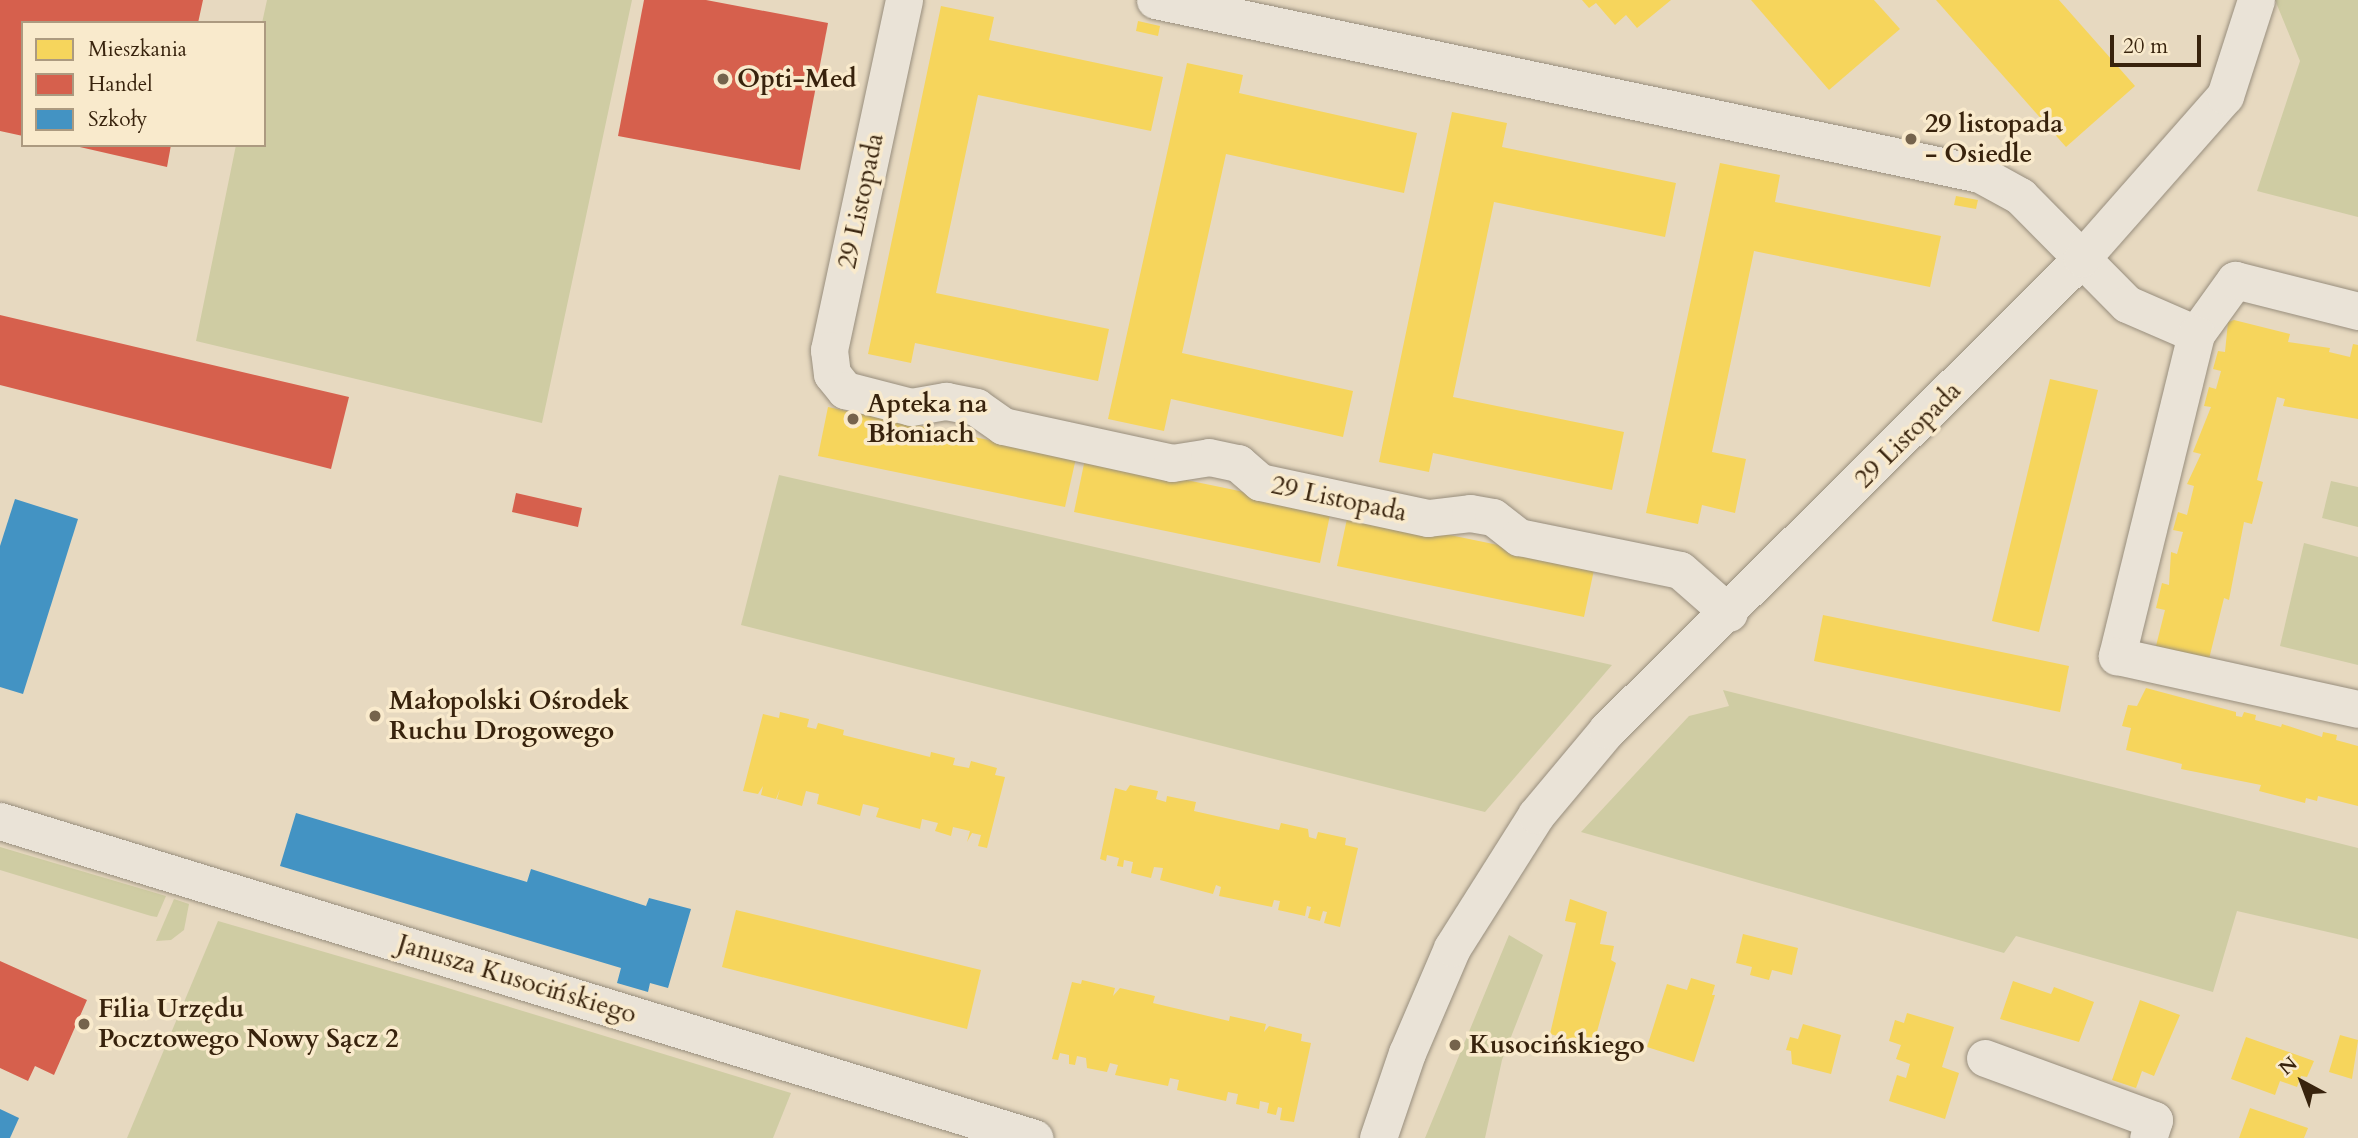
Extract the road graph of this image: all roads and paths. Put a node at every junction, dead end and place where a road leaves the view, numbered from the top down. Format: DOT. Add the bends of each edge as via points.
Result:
graph roads {
  1 [pos="904,0"];
  2 [pos="1155,0"];
  3 [pos="2256,0"];
  4 [pos="2082,258"];
  5 [pos="2358,311"];
  6 [pos="2196,334"];
  7 [pos="1729,613"];
  8 [pos="2358,709"];
  9 [pos="0,821"];
  10 [pos="1985,1058"];
  11 [pos="1034,1138"];
  12 [pos="1378,1138"];
  13 [pos="2148,1138"];
  1 -- 7 [label="street, 29 Listopada" via="830,350 832,374 845,390 911,407 946,401 976,407 1003,426 1172,463 1209,457 1238,463 1260,482 1427,518 1470,513 1493,517 1520,537 1680,570"];
  2 -- 4 [label="street" via="1980,174 2020,196"];
  3 -- 4 [label="street, 29 Listopada" via="2225,96"];
  4 -- 6 [label="street" via="2127,304"];
  4 -- 7 [label="street, 29 Listopada"];
  5 -- 6 [label="street" via="2235,280"];
  6 -- 8 [label="street" via="2117,656"];
  7 -- 12 [label="street" via="1600,739 1494,876 1452,948 1407,1053"];
  9 -- 11 [label="street, Janusza Kusocińskiego"];
  10 -- 13 [label="street" via="2154,1120"];
}
